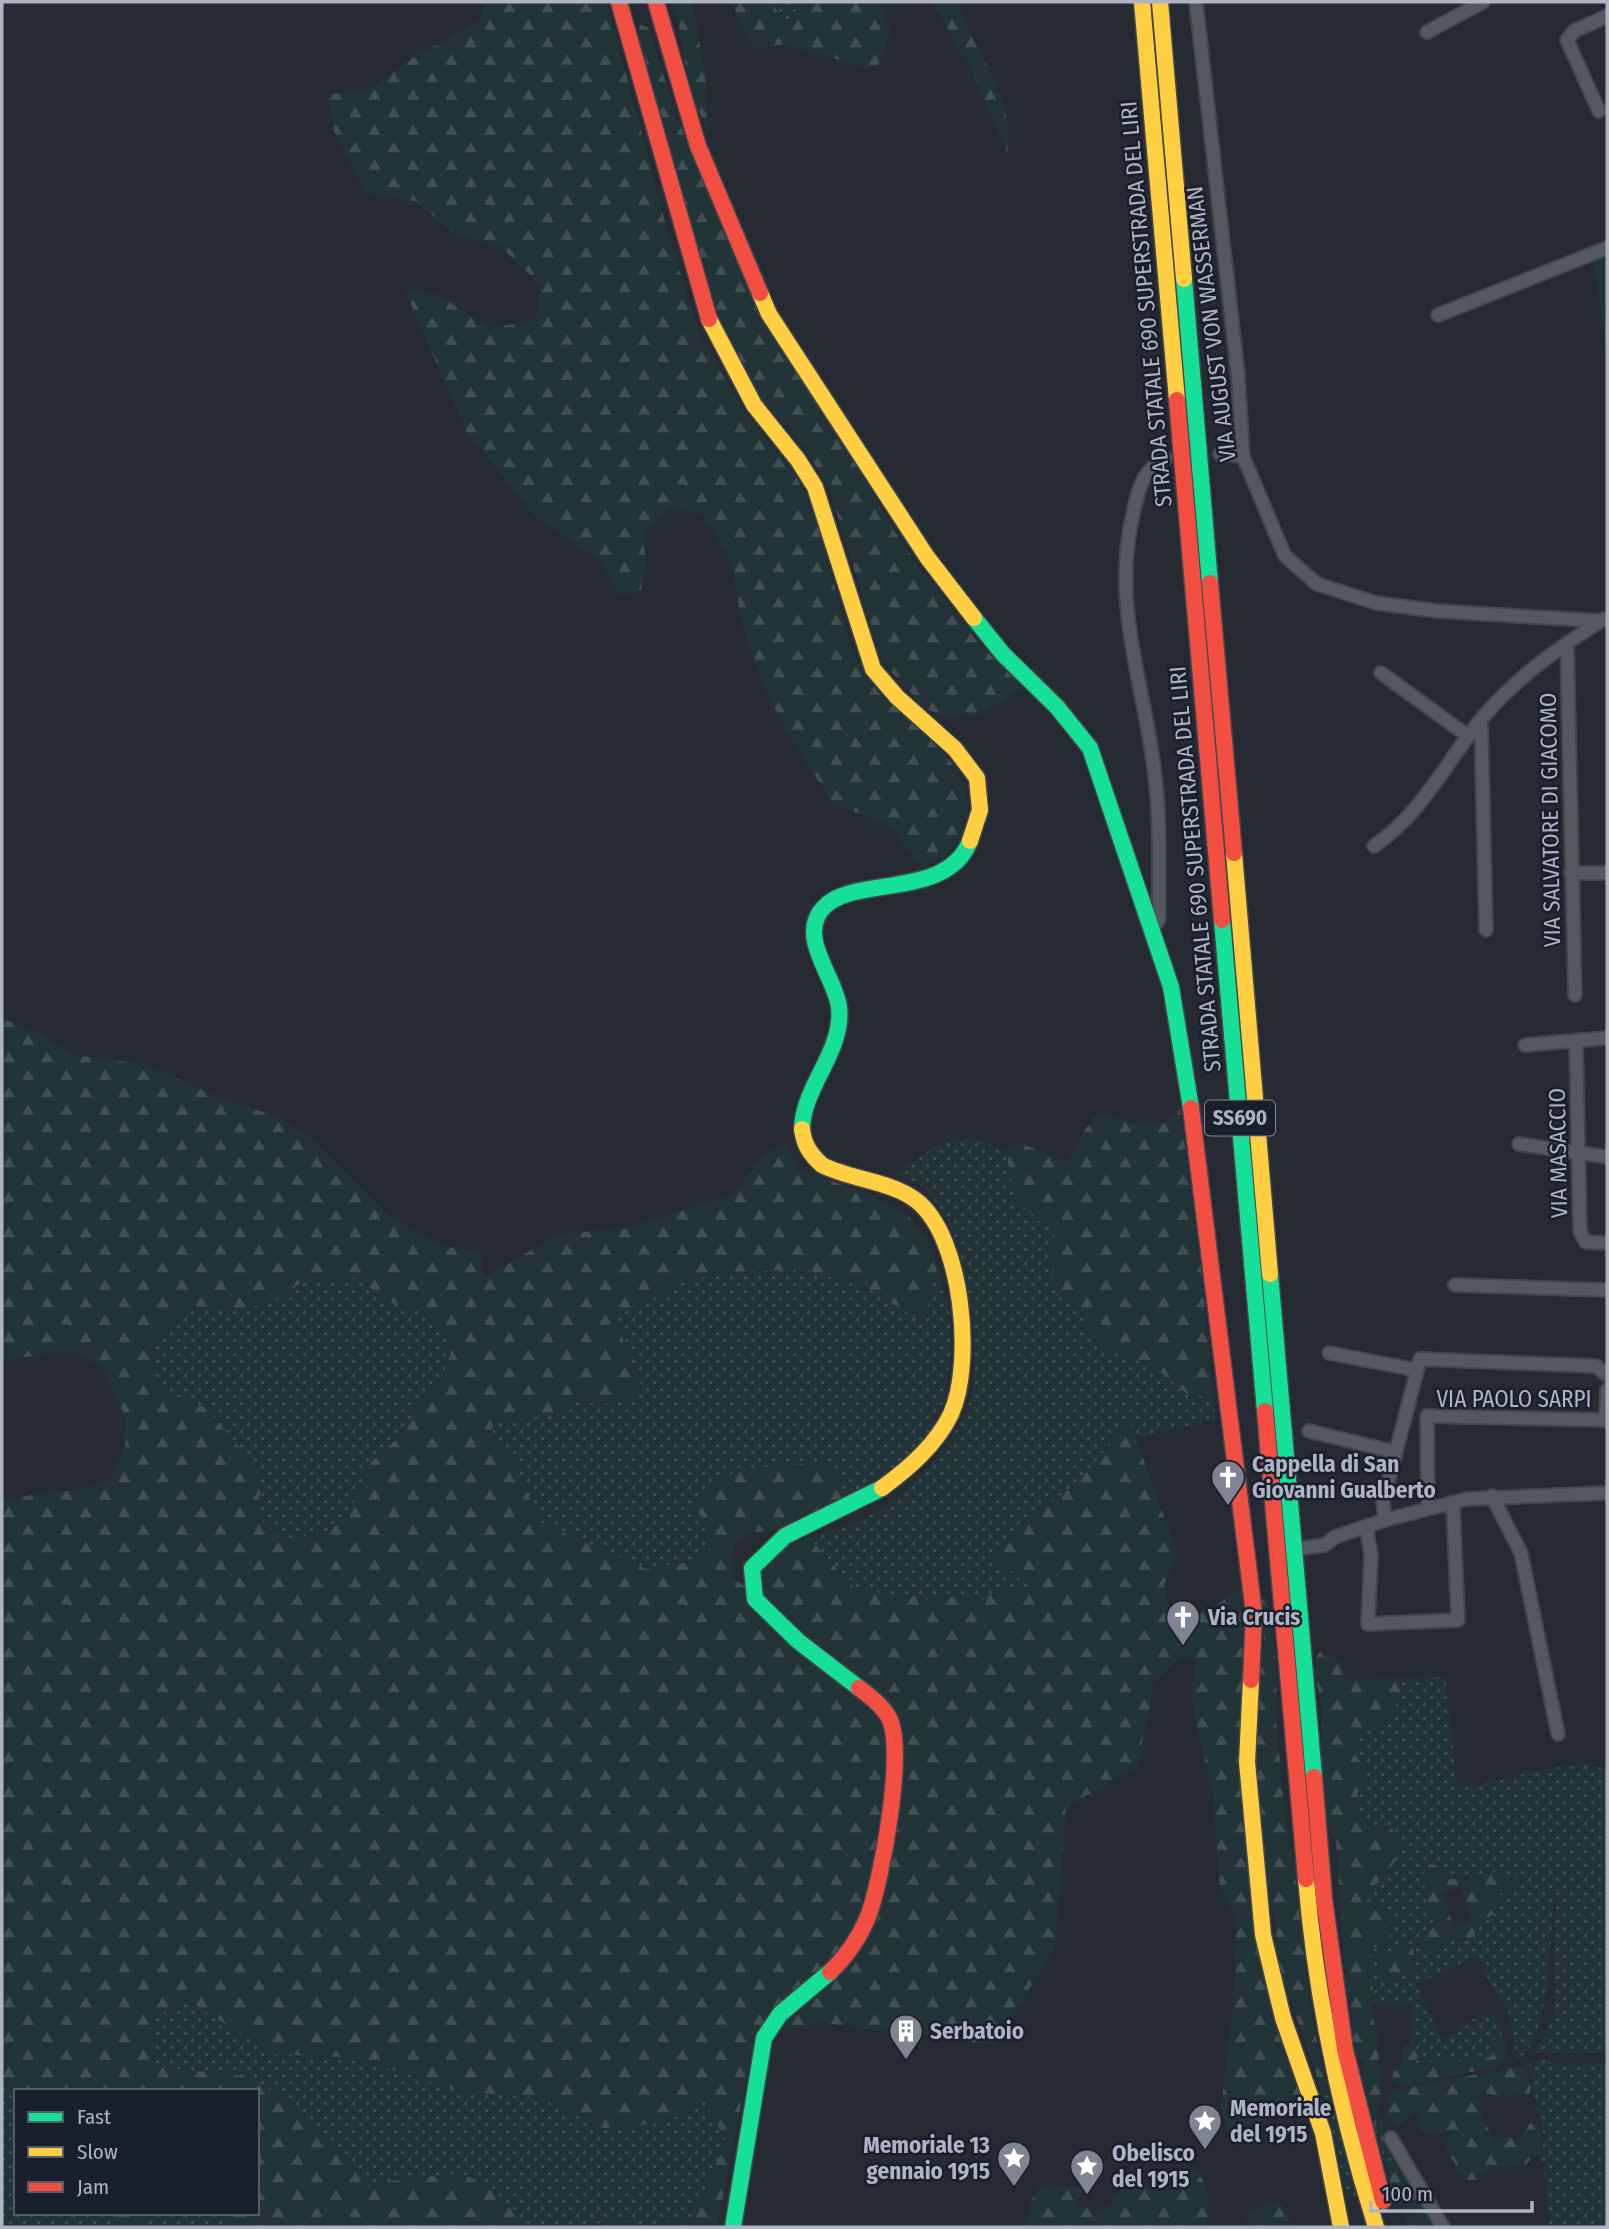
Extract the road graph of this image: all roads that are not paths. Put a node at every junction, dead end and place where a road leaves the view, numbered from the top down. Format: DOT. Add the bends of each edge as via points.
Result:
graph roads {
  1 [pos="619,2"];
  2 [pos="656,2"];
  3 [pos="1142,2"];
  4 [pos="1160,2"];
  5 [pos="1196,2"];
  6 [pos="1483,2"];
  7 [pos="1607,16"];
  8 [pos="1427,32"];
  9 [pos="1599,111"];
  10 [pos="1607,248"];
  11 [pos="1438,315"];
  12 [pos="1220,454"];
  13 [pos="1243,456"];
  14 [pos="1166,458"];
  15 [pos="1604,619"];
  16 [pos="1567,644"];
  17 [pos="1381,673"];
  18 [pos="1481,720"];
  19 [pos="1468,736"];
  20 [pos="1374,846"];
  21 [pos="1571,873"];
  22 [pos="1607,873"];
  23 [pos="1152,929"];
  24 [pos="1486,930"];
  25 [pos="1575,995"];
  26 [pos="1607,1038"];
  27 [pos="1576,1041"];
  28 [pos="1525,1045"];
  29 [pos="1519,1144"];
  30 [pos="1579,1152"];
  31 [pos="1607,1157"];
  32 [pos="1607,1243"];
  33 [pos="1455,1286"];
  34 [pos="1607,1290"];
  35 [pos="1329,1353"];
  36 [pos="1417,1370"];
  37 [pos="1607,1375"];
  38 [pos="1607,1390"];
  39 [pos="1607,1420"];
  40 [pos="1309,1432"];
  41 [pos="1395,1452"];
  42 [pos="1607,1493"];
  43 [pos="1492,1496"];
  44 [pos="1453,1503"];
  45 [pos="1428,1509"];
  46 [pos="1385,1520"];
  47 [pos="1366,1526"];
  48 [pos="1304,1548"];
  49 [pos="1558,1734"];
  50 [pos="1391,2138"];
  51 [pos="733,2227"];
  52 [pos="1341,2227"];
  53 [pos="1376,2227"];
  54 [pos="1391,2227"];
  55 [pos="1443,2227"];
  1 -- 51 [label="main road" via="715,335 754,405 815,487 873,669 968,765 979,781 981,808 969,849 942,873 845,895 815,920 815,941 837,999 839,1017 833,1048 806,1106 804,1141 818,1163 896,1189 929,1213 954,1266 961,1369 950,1414 925,1449 892,1480 855,1504 778,1537 752,1568 755,1599 880,1707 894,1725 896,1741 890,1810 872,1908 862,1931 825,1980 775,2018 764,2038"];
  2 -- 23 [label="main road" via="698,146 769,314 927,557 1003,654 1057,707 1090,748"];
  3 -- 53 [label="main road, STRADA STATALE 690 SUPERSTRADA DEL LIRI / SS690" via="1309,1915 1332,2077"];
  4 -- 54 [label="main road, STRADA STATALE 690 SUPERSTRADA DEL LIRI / SS690" via="1324,1898 1345,2050"];
  5 -- 13 [label="street, VIA AUGUST VON WASSERMAN"];
  6 -- 8 [label="street"];
  7 -- 9 [label="street" via="1574,31 1567,40"];
  10 -- 11 [label="street"];
  12 -- 13 [label="street"];
  13 -- 15 [label="street, VIA AUGUST VON WASSERMAN" via="1281,551 1297,570 1323,587 1360,600 1406,608"];
  14 -- 23 [label="street" via="1146,473 1137,494 1128,538 1125,595 1158,810 1159,919"];
  15 -- 16 [label="street"];
  16 -- 18 [label="street" via="1526,675"];
  16 -- 21 [label="street, VIA SALVATORE DI GIACOMO"];
  17 -- 19 [label="street"];
  18 -- 19 [label="street"];
  18 -- 24 [label="street"];
  19 -- 20 [label="street" via="1411,816"];
  21 -- 22 [label="street"];
  21 -- 25 [label="street, VIA SALVATORE DI GIACOMO"];
  23 -- 52 [label="main road" via="1171,987 1186,1066 1254,1613 1247,1762 1263,1935 1283,2018 1323,2133"];
  26 -- 27 [label="street"];
  27 -- 28 [label="street"];
  27 -- 30 [label="street, VIA MASACCIO"];
  29 -- 30 [label="street"];
  30 -- 31 [label="street"];
  30 -- 32 [label="street, VIA MASACCIO" via="1581,1234 1590,1243"];
  33 -- 34 [label="street"];
  35 -- 36 [label="street"];
  36 -- 37 [label="street" via="1420,1359 1597,1366"];
  36 -- 41 [label="street"];
  38 -- 39 [label="street"];
  39 -- 45 [label="street, VIA PAOLO SARPI" via="1427,1416"];
  40 -- 41 [label="street"];
  41 -- 46 [label="street" via="1383,1502"];
  42 -- 43 [label="street"];
  43 -- 44 [label="street"];
  43 -- 49 [label="street" via="1524,1565"];
  44 -- 45 [label="street"];
  44 -- 47 [label="street" via="1458,1620 1368,1624 1371,1555"];
  45 -- 46 [label="street"];
  46 -- 47 [label="street"];
  47 -- 48 [label="street" via="1325,1545"];
  50 -- 55 [label="street"];
}
